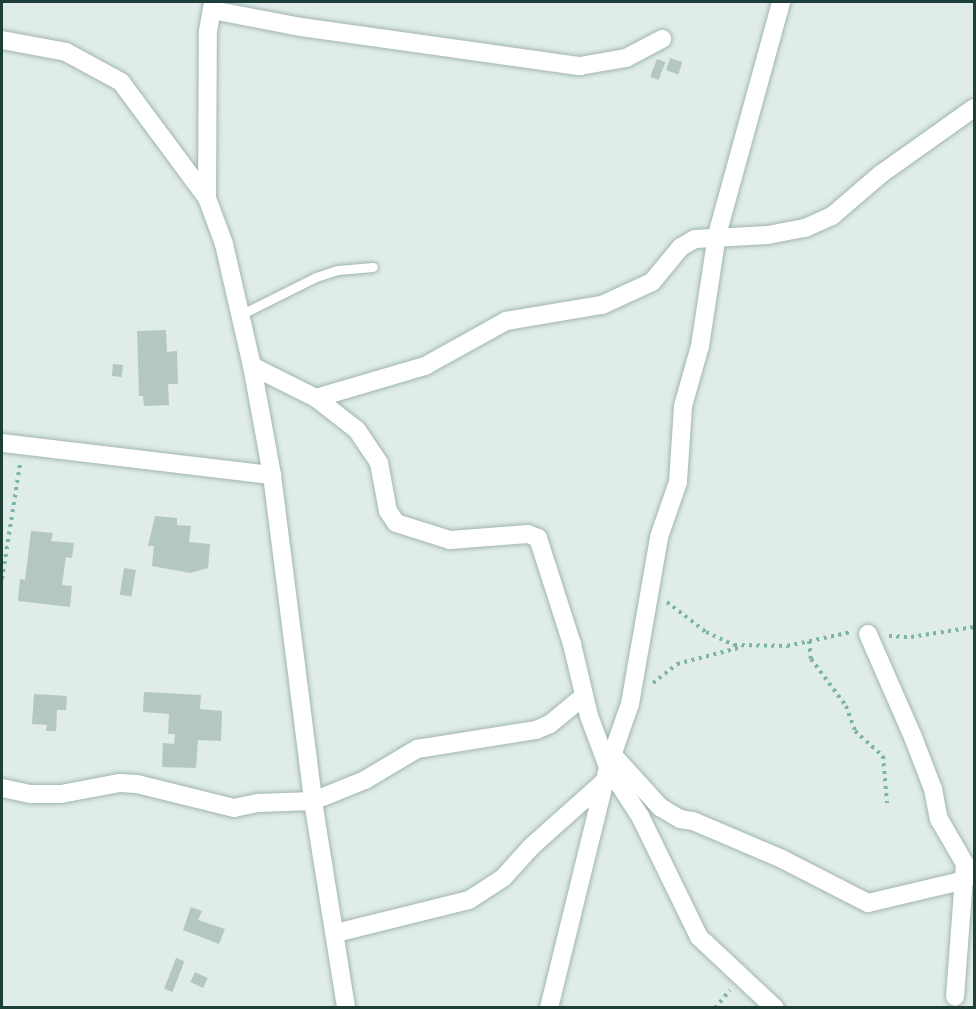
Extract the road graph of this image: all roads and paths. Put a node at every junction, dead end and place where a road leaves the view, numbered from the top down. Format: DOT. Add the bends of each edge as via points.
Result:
graph roads {
  1 [pos="781,2"];
  2 [pos="212,6"];
  3 [pos="662,39"];
  4 [pos="2,40"];
  5 [pos="975,108"];
  6 [pos="207,198"];
  7 [pos="717,235"];
  8 [pos="373,267"];
  9 [pos="240,315"];
  10 [pos="252,366"];
  11 [pos="316,398"];
  12 [pos="2,443"];
  13 [pos="23,445"];
  14 [pos="272,475"];
  15 [pos="2,579"];
  16 [pos="650,589"];
  17 [pos="975,627"];
  18 [pos="868,634"];
  19 [pos="809,641"];
  20 [pos="742,647"];
  21 [pos="584,696"];
  22 [pos="630,704"];
  23 [pos="609,767"];
  24 [pos="2,788"];
  25 [pos="313,801"];
  26 [pos="887,803"];
  27 [pos="966,880"];
  28 [pos="336,933"];
  29 [pos="738,977"];
  30 [pos="955,997"];
  31 [pos="346,1008"];
  32 [pos="549,1008"];
  33 [pos="715,1008"];
  34 [pos="775,1008"];
  1 -- 7 [label="street"];
  2 -- 3 [label="street" via="301,27 580,66 626,58"];
  2 -- 6 [label="street" via="208,31"];
  4 -- 6 [label="street" via="66,52 122,82"];
  5 -- 7 [label="street" via="881,174 832,216 805,228 768,235"];
  6 -- 9 [label="street" via="224,244"];
  7 -- 11 [label="street" via="686,243 652,282 602,305 506,321 425,366"];
  7 -- 16 [label="street" via="700,346 683,406 678,482 659,537"];
  8 -- 9 [label="lane" via="338,270 316,277"];
  9 -- 10 [label="street"];
  10 -- 11 [label="street"];
  10 -- 14 [label="street"];
  11 -- 21 [label="street" via="357,430 372,451 379,463 388,511 396,523 450,540 528,534 537,537"];
  12 -- 13 [label="street"];
  13 -- 14 [label="street"];
  13 -- 15 [label="path"];
  14 -- 25 [label="street"];
  16 -- 20 [label="path" via="706,632"];
  16 -- 22 [label="street"];
  17 -- 18 [label="path" via="911,637"];
  18 -- 19 [label="path" via="848,632"];
  18 -- 27 [label="street" via="933,789 939,819 965,864"];
  19 -- 20 [label="path"];
  19 -- 26 [label="path" via="810,659 846,706 855,730 883,758"];
  20 -- 22 [label="path" via="677,664"];
  21 -- 23 [label="street"];
  21 -- 25 [label="street" via="550,724 536,730 417,749 365,780"];
  22 -- 23 [label="street"];
  23 -- 27 [label="street" via="680,819 782,859 868,903"];
  23 -- 28 [label="street" via="503,878 469,900"];
  23 -- 29 [label="street" via="640,816 699,937"];
  23 -- 32 [label="street"];
  24 -- 25 [label="street" via="31,794 61,794 137,784 234,808"];
  25 -- 28 [label="street"];
  27 -- 30 [label="street"];
  28 -- 31 [label="street"];
  29 -- 33 [label="path"];
  29 -- 34 [label="street"];
}
